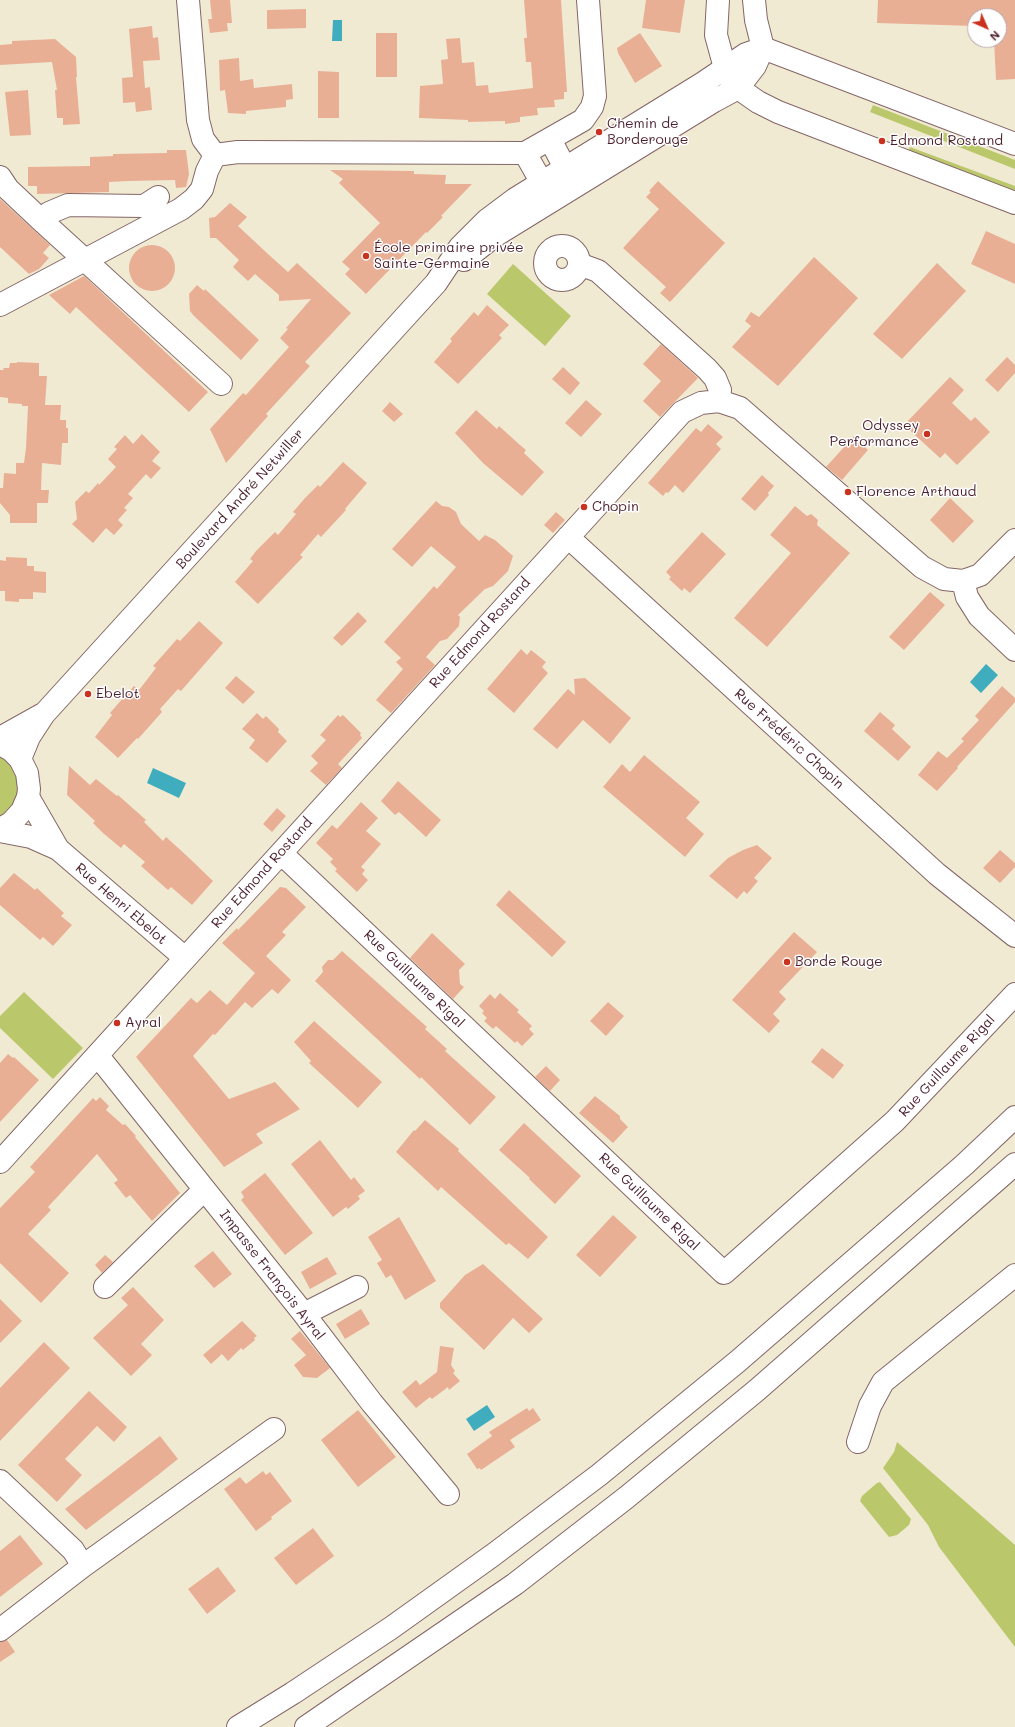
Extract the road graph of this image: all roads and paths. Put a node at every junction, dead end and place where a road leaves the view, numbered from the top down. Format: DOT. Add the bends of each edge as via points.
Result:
graph roads {
  1 [pos="188,0"];
  2 [pos="588,0"];
  3 [pos="718,0"];
  4 [pos="754,0"];
  5 [pos="763,48"];
  6 [pos="725,68"];
  7 [pos="738,88"];
  8 [pos="550,139"];
  9 [pos="1015,144"];
  10 [pos="525,153"];
  11 [pos="215,155"];
  12 [pos="565,168"];
  13 [pos="0,177"];
  14 [pos="542,183"];
  15 [pos="158,198"];
  16 [pos="1015,203"];
  17 [pos="42,221"];
  18 [pos="86,260"];
  19 [pos="579,264"];
  20 [pos="436,283"];
  21 [pos="0,306"];
  22 [pos="221,384"];
  23 [pos="719,401"];
  24 [pos="568,536"];
  25 [pos="1015,540"];
  26 [pos="963,581"];
  27 [pos="1015,650"];
  28 [pos="44,714"];
  29 [pos="0,738"];
  30 [pos="0,744"];
  31 [pos="20,759"];
  32 [pos="28,797"];
  33 [pos="0,830"];
  34 [pos="58,849"];
  35 [pos="281,853"];
  36 [pos="1015,936"];
  37 [pos="184,958"];
  38 [pos="1015,994"];
  39 [pos="98,1056"];
  40 [pos="1015,1100"];
  41 [pos="1015,1117"];
  42 [pos="0,1162"];
  43 [pos="1015,1164"];
  44 [pos="204,1190"];
  45 [pos="888,1231"];
  46 [pos="1015,1275"];
  47 [pos="357,1286"];
  48 [pos="106,1287"];
  49 [pos="304,1314"];
  50 [pos="274,1429"];
  51 [pos="858,1442"];
  52 [pos="0,1481"];
  53 [pos="448,1494"];
  54 [pos="83,1566"];
  55 [pos="0,1630"];
  56 [pos="238,1727"];
  57 [pos="306,1727"];
  1 -- 11 [label="main road" via="198,120 203,139"];
  2 -- 8 [label="main road" via="595,96 592,107 582,120"];
  3 -- 6 [label="main road" via="716,35"];
  4 -- 5 [label="main road"];
  5 -- 6 [label="main road, Boulevard André Netwiller" via="746,54"];
  5 -- 7 [label="main road, Boulevard André Netwiller" via="755,66"];
  5 -- 9 [label="main road"];
  6 -- 7 [label="main road"];
  6 -- 12 [label="main road, Boulevard André Netwiller"];
  7 -- 16 [label="main road" via="778,112"];
  7 -- 20 [label="main road, Boulevard André Netwiller" via="493,237"];
  8 -- 10 [label="main road"];
  8 -- 12 [label="main road"];
  10 -- 11 [label="main road" via="238,152"];
  10 -- 14 [label="main road"];
  11 -- 18 [label="main road" via="202,189 194,199 181,209"];
  12 -- 14 [label="main road, Boulevard André Netwiller"];
  13 -- 17 [label="main road" via="8,189"];
  14 -- 20 [label="main road, Boulevard André Netwiller" via="487,220 460,247"];
  15 -- 17 [label="main road" via="144,206 68,205 49,213"];
  17 -- 18 [label="main road"];
  18 -- 21 [label="main road"];
  18 -- 22 [label="main road"];
  19 -- 23 [label="main road" via="598,271 707,369 715,378 720,390"];
  20 -- 28 [label="main road, Boulevard André Netwiller"];
  23 -- 24 [label="main road, Rue Edmond Rostand" via="701,403 682,412"];
  23 -- 26 [label="main road, Rue Edmond Rostand" via="740,408 755,420 922,567 944,579"];
  24 -- 35 [label="main road, Rue Edmond Rostand"];
  24 -- 36 [label="main road, Rue Frédéric Chopin" via="937,874"];
  25 -- 26 [label="main road, Rue Edmond Rostand" via="980,575"];
  26 -- 27 [label="main road" via="967,597 979,616"];
  28 -- 29 [label="main road, Boulevard André Netwiller"];
  28 -- 31 [label="main road, Boulevard André Netwiller" via="29,737"];
  30 -- 31 [label="main road"];
  31 -- 32 [label="main road" via="27,773"];
  32 -- 33 [label="main road" via="17,818"];
  32 -- 34 [label="main road, Rue Henri Ebelot"];
  33 -- 34 [label="main road, Rue Henri Ebelot" via="31,837"];
  34 -- 37 [label="main road, Rue Henri Ebelot"];
  35 -- 37 [label="main road, Rue Edmond Rostand"];
  35 -- 38 [label="main road, Rue Guillaume Rigal" via="724,1274 895,1121"];
  37 -- 39 [label="main road, Rue Edmond Rostand"];
  39 -- 42 [label="main road, Rue Edmond Rostand"];
  39 -- 44 [label="main road, Impasse François Ayral"];
  40 -- 45 [label="main road"];
  41 -- 45 [label="main road"];
  43 -- 57 [label="main road" via="757,1390 627,1497 515,1584"];
  44 -- 48 [label="main road"];
  44 -- 49 [label="main road, Impasse François Ayral"];
  45 -- 56 [label="main road" via="737,1362 599,1475 391,1628"];
  46 -- 51 [label="main road" via="883,1382 870,1406"];
  47 -- 49 [label="main road"];
  49 -- 53 [label="main road, Impasse François Ayral" via="372,1403"];
  50 -- 54 [label="main road"];
  52 -- 54 [label="main road" via="73,1550"];
  54 -- 55 [label="main road"];
}
